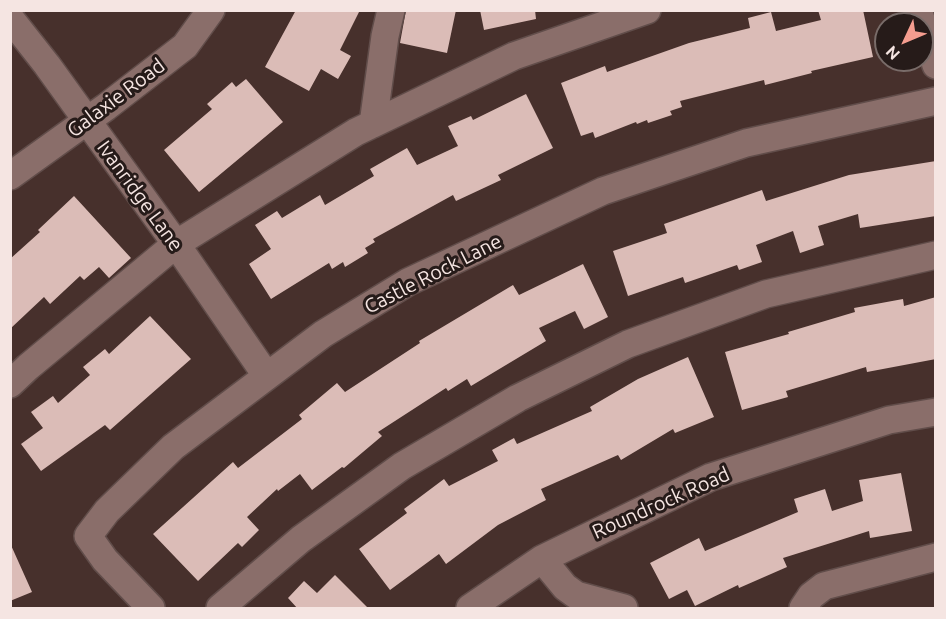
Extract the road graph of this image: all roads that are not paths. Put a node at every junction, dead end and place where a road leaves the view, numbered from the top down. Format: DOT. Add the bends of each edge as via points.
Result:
graph roads {
  1 [pos="211,10"];
  2 [pos="390,10"];
  3 [pos="646,10"];
  4 [pos="918,10"];
  5 [pos="10,18"];
  6 [pos="936,65"];
  7 [pos="936,101"];
  8 [pos="86,122"];
  9 [pos="373,124"];
  10 [pos="10,176"];
  11 [pos="176,244"];
  12 [pos="936,255"];
  13 [pos="266,375"];
  14 [pos="10,384"];
  15 [pos="936,412"];
  16 [pos="936,557"];
  17 [pos="542,559"];
  18 [pos="151,609"];
  19 [pos="220,609"];
  20 [pos="470,609"];
  21 [pos="624,609"];
  22 [pos="803,609"];
  1 -- 8 [label="street, Galaxie Road" via="185,46"];
  2 -- 9 [label="street"];
  3 -- 9 [label="street" via="514,56"];
  4 -- 6 [label="street"];
  5 -- 8 [label="street, Ivanridge Lane"];
  7 -- 13 [label="street, Castle Rock Lane" via="746,143 603,191 408,282 323,334"];
  8 -- 10 [label="street, Galaxie Road"];
  8 -- 11 [label="street, Ivanridge Lane"];
  9 -- 11 [label="street"];
  11 -- 13 [label="street, Ivanridge Lane"];
  11 -- 14 [label="street"];
  12 -- 19 [label="street" via="765,294 628,344 518,398 402,466 301,539"];
  13 -- 18 [label="street, Castle Rock Lane" via="172,447 106,511 88,536 105,561"];
  15 -- 17 [label="street, Roundrock Road" via="889,420 711,477"];
  16 -- 22 [label="street" via="824,586"];
  17 -- 20 [label="street, Roundrock Road"];
  17 -- 21 [label="street" via="565,587 576,594"];
}
